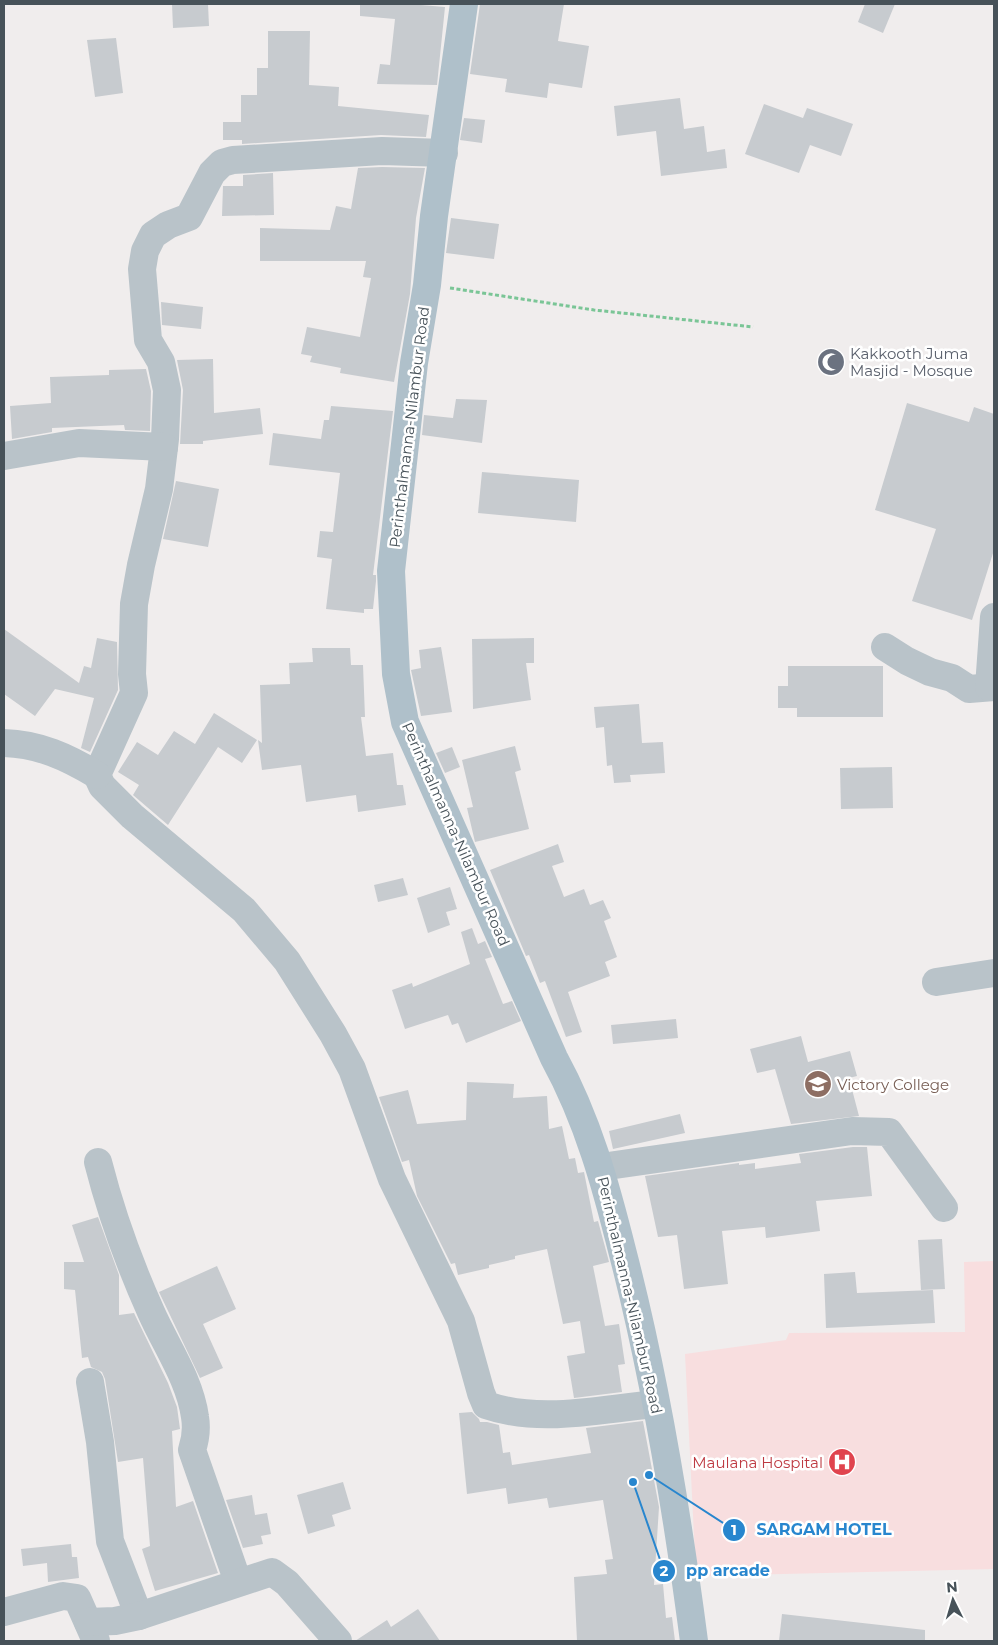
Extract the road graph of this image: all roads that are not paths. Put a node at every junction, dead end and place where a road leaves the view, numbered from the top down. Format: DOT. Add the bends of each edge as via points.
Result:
graph roads {
  1 [pos="464,4"];
  2 [pos="444,153"];
  3 [pos="164,447"];
  4 [pos="4,456"];
  5 [pos="994,617"];
  6 [pos="884,648"];
  7 [pos="992,687"];
  8 [pos="4,743"];
  9 [pos="97,775"];
  10 [pos="994,973"];
  11 [pos="936,982"];
  12 [pos="98,1162"];
  13 [pos="601,1167"];
  14 [pos="944,1208"];
  15 [pos="90,1382"];
  16 [pos="656,1404"];
  17 [pos="238,1582"];
  18 [pos="4,1612"];
  19 [pos="139,1616"];
  20 [pos="92,1631"];
  21 [pos="338,1641"];
  22 [pos="694,1641"];
  1 -- 2 [label="main road, Perinthalmanna-Nilambur Road"];
  2 -- 3 [label="street" via="382,151 250,157 222,163 212,173 189,217 153,235 145,251 142,269 148,340 161,362 167,390"];
  2 -- 13 [label="main road, Perinthalmanna-Nilambur Road" via="414,363 391,571 398,689 405,722 568,1084"];
  3 -- 4 [label="street" via="79,443"];
  3 -- 9 [label="street" via="159,489 134,604 134,693"];
  5 -- 7 [label="street"];
  6 -- 7 [label="street" via="930,672 952,678 969,689"];
  8 -- 9 [label="street" via="50,750"];
  9 -- 16 [label="street" via="102,786 132,816 244,910 287,961 333,1034 352,1069 392,1179 461,1321 486,1405 509,1413 545,1415"];
  10 -- 11 [label="street"];
  12 -- 17 [label="street" via="117,1229 151,1312 187,1387 197,1434 192,1450"];
  13 -- 14 [label="street" via="852,1131 890,1132"];
  13 -- 16 [label="main road, Perinthalmanna-Nilambur Road" via="636,1303"];
  15 -- 19 [label="street" via="110,1541"];
  16 -- 22 [label="main road, Perinthalmanna-Nilambur Road"];
  17 -- 19 [label="street"];
  17 -- 21 [label="street" via="272,1572 287,1583"];
  18 -- 20 [label="street" via="62,1596 77,1598"];
  19 -- 20 [label="street" via="115,1621"];
}
